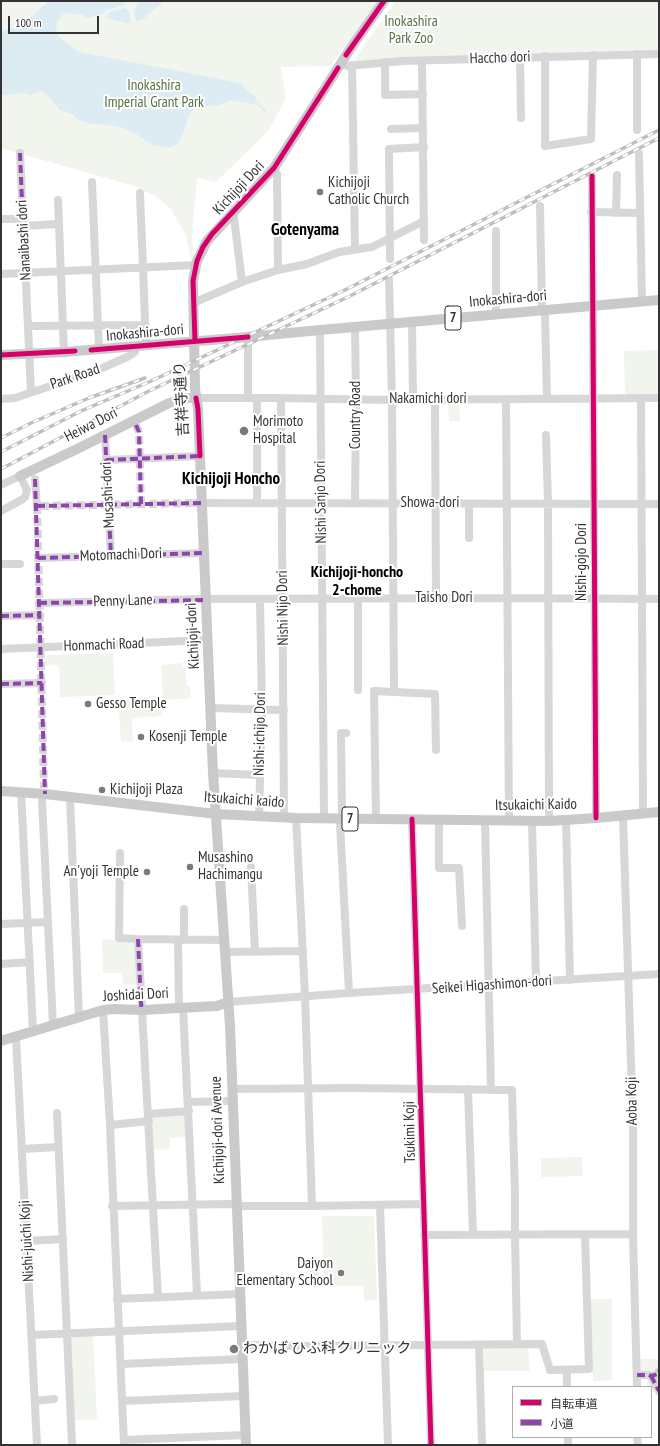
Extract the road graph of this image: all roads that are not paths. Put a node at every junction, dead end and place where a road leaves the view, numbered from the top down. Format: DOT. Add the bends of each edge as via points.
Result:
graph roads {
  1 [pos="384,1"];
  2 [pos="637,54"];
  3 [pos="659,54"];
  4 [pos="593,55"];
  5 [pos="545,56"];
  6 [pos="520,57"];
  7 [pos="422,61"];
  8 [pos="385,62"];
  9 [pos="341,63"];
  10 [pos="352,65"];
  11 [pos="423,94"];
  12 [pos="521,118"];
  13 [pos="423,128"];
  14 [pos="391,129"];
  15 [pos="637,130"];
  16 [pos="424,147"];
  17 [pos="20,153"];
  18 [pos="639,153"];
  19 [pos="274,168"];
  20 [pos="616,175"];
  21 [pos="592,176"];
  22 [pos="92,182"];
  23 [pos="140,193"];
  24 [pos="58,200"];
  25 [pos="540,206"];
  26 [pos="591,212"];
  27 [pos="232,213"];
  28 [pos="616,213"];
  29 [pos="640,213"];
  30 [pos="1,219"];
  31 [pos="424,221"];
  32 [pos="23,222"];
  33 [pos="59,224"];
  34 [pos="496,230"];
  35 [pos="390,238"];
  36 [pos="424,240"];
  37 [pos="355,249"];
  38 [pos="390,258"];
  39 [pos="196,265"];
  40 [pos="142,267"];
  41 [pos="96,269"];
  42 [pos="61,270"];
  43 [pos="278,270"];
  44 [pos="26,272"];
  45 [pos="1,274"];
  46 [pos="389,279"];
  47 [pos="242,282"];
  48 [pos="659,300"];
  49 [pos="642,302"];
  50 [pos="194,304"];
  51 [pos="592,306"];
  52 [pos="544,310"];
  53 [pos="496,315"];
  54 [pos="412,322"];
  55 [pos="391,324"];
  56 [pos="145,325"];
  57 [pos="28,326"];
  58 [pos="63,326"];
  59 [pos="98,326"];
  60 [pos="355,327"];
  61 [pos="320,330"];
  62 [pos="248,338"];
  63 [pos="195,341"];
  64 [pos="146,345"];
  65 [pos="134,346"];
  66 [pos="99,349"];
  67 [pos="64,352"];
  68 [pos="29,354"];
  69 [pos="1,355"];
  70 [pos="31,392"];
  71 [pos="196,398"];
  72 [pos="248,398"];
  73 [pos="257,398"];
  74 [pos="281,398"];
  75 [pos="547,398"];
  76 [pos="593,398"];
  77 [pos="641,398"];
  78 [pos="659,398"];
  79 [pos="5,399"];
  80 [pos="320,399"];
  81 [pos="356,399"];
  82 [pos="413,399"];
  83 [pos="435,399"];
  84 [pos="392,400"];
  85 [pos="506,400"];
  86 [pos="546,434"];
  87 [pos="105,435"];
  88 [pos="200,456"];
  89 [pos="106,460"];
  90 [pos="20,476"];
  91 [pos="35,479"];
  92 [pos="1,485"];
  93 [pos="199,503"];
  94 [pos="257,503"];
  95 [pos="282,503"];
  96 [pos="321,503"];
  97 [pos="355,503"];
  98 [pos="392,503"];
  99 [pos="436,504"];
  100 [pos="469,504"];
  101 [pos="507,504"];
  102 [pos="548,504"];
  103 [pos="594,504"];
  104 [pos="641,504"];
  105 [pos="659,504"];
  106 [pos="39,506"];
  107 [pos="1,511"];
  108 [pos="469,538"];
  109 [pos="204,553"];
  110 [pos="111,556"];
  111 [pos="38,558"];
  112 [pos="1,564"];
  113 [pos="20,564"];
  114 [pos="393,598"];
  115 [pos="436,598"];
  116 [pos="507,598"];
  117 [pos="547,598"];
  118 [pos="594,598"];
  119 [pos="260,599"];
  120 [pos="283,599"];
  121 [pos="322,599"];
  122 [pos="358,599"];
  123 [pos="642,599"];
  124 [pos="659,599"];
  125 [pos="206,600"];
  126 [pos="39,603"];
  127 [pos="40,615"];
  128 [pos="1,616"];
  129 [pos="208,640"];
  130 [pos="1,649"];
  131 [pos="42,682"];
  132 [pos="1,684"];
  133 [pos="358,690"];
  134 [pos="394,691"];
  135 [pos="211,708"];
  136 [pos="262,709"];
  137 [pos="284,710"];
  138 [pos="346,733"];
  139 [pos="436,750"];
  140 [pos="213,773"];
  141 [pos="260,775"];
  142 [pos="1,791"];
  143 [pos="21,792"];
  144 [pos="44,794"];
  145 [pos="70,797"];
  146 [pos="659,812"];
  147 [pos="216,814"];
  148 [pos="643,814"];
  149 [pos="259,816"];
  150 [pos="623,816"];
  151 [pos="284,817"];
  152 [pos="296,818"];
  153 [pos="596,818"];
  154 [pos="324,819"];
  155 [pos="341,819"];
  156 [pos="376,819"];
  157 [pos="412,819"];
  158 [pos="439,820"];
  159 [pos="486,820"];
  160 [pos="566,820"];
  161 [pos="509,821"];
  162 [pos="532,821"];
  163 [pos="549,821"];
  164 [pos="120,853"];
  165 [pos="251,867"];
  166 [pos="184,909"];
  167 [pos="48,922"];
  168 [pos="27,923"];
  169 [pos="1,924"];
  170 [pos="462,926"];
  171 [pos="138,939"];
  172 [pos="181,940"];
  173 [pos="224,940"];
  174 [pos="303,951"];
  175 [pos="225,952"];
  176 [pos="255,952"];
  177 [pos="30,962"];
  178 [pos="1,964"];
  179 [pos="659,974"];
  180 [pos="629,976"];
  181 [pos="570,980"];
  182 [pos="536,982"];
  183 [pos="488,985"];
  184 [pos="417,989"];
  185 [pos="349,993"];
  186 [pos="305,996"];
  187 [pos="228,1002"];
  188 [pos="181,1008"];
  189 [pos="103,1010"];
  190 [pos="142,1010"];
  191 [pos="79,1017"];
  192 [pos="53,1025"];
  193 [pos="33,1031"];
  194 [pos="16,1037"];
  195 [pos="1,1041"];
  196 [pos="308,1088"];
  197 [pos="232,1089"];
  198 [pos="421,1089"];
  199 [pos="468,1089"];
  200 [pos="492,1090"];
  201 [pos="232,1101"];
  202 [pos="188,1107"];
  203 [pos="57,1113"];
  204 [pos="148,1118"];
  205 [pos="110,1125"];
  206 [pos="58,1147"];
  207 [pos="22,1149"];
  208 [pos="236,1204"];
  209 [pos="423,1204"];
  210 [pos="153,1205"];
  211 [pos="193,1205"];
  212 [pos="380,1205"];
  213 [pos="112,1206"];
  214 [pos="312,1206"];
  215 [pos="473,1234"];
  216 [pos="633,1234"];
  217 [pos="424,1235"];
  218 [pos="515,1235"];
  219 [pos="585,1235"];
  220 [pos="63,1239"];
  221 [pos="27,1241"];
  222 [pos="239,1294"];
  223 [pos="198,1295"];
  224 [pos="158,1297"];
  225 [pos="117,1299"];
  226 [pos="241,1326"];
  227 [pos="119,1332"];
  228 [pos="67,1334"];
  229 [pos="32,1335"];
  230 [pos="385,1344"];
  231 [pos="429,1344"];
  232 [pos="479,1344"];
  233 [pos="517,1344"];
  234 [pos="242,1345"];
  235 [pos="242,1359"];
  236 [pos="121,1364"];
  237 [pos="567,1370"];
  238 [pos="659,1371"];
  239 [pos="637,1375"];
  240 [pos="651,1376"];
  241 [pos="567,1386"];
  242 [pos="637,1386"];
  243 [pos="659,1391"];
  244 [pos="244,1396"];
  245 [pos="54,1399"];
  246 [pos="35,1401"];
  247 [pos="122,1401"];
  248 [pos="245,1440"];
  249 [pos="124,1443"];
  250 [pos="37,1445"];
  251 [pos="72,1445"];
  252 [pos="388,1445"];
  253 [pos="431,1445"];
  254 [pos="482,1445"];
  1 -- 9 [label="main road, Kichijoji Dori"];
  2 -- 3 [label="street, Haccho dori"];
  2 -- 4 [label="street, Haccho dori"];
  2 -- 15 [label="street"];
  4 -- 5 [label="street, Haccho dori"];
  4 -- 5 [label="street" via="590,139 545,146"];
  5 -- 6 [label="street, Haccho dori"];
  6 -- 7 [label="street, Haccho dori"];
  6 -- 12 [label="street"];
  7 -- 8 [label="street, Haccho dori"];
  7 -- 11 [label="street"];
  8 -- 10 [label="street, Haccho dori"];
  8 -- 11 [label="street" via="385,96"];
  9 -- 10 [label="street, Haccho dori"];
  9 -- 19 [label="main road, Kichijoji Dori"];
  10 -- 37 [label="street"];
  11 -- 13 [label="street"];
  13 -- 14 [label="street"];
  13 -- 16 [label="street"];
  16 -- 31 [label="street"];
  16 -- 35 [label="street" via="389,149"];
  17 -- 32 [label="street, Nanaibashi dori"];
  18 -- 29 [label="street"];
  19 -- 27 [label="main road, Kichijoji Dori"];
  19 -- 43 [label="street" via="277,174"];
  20 -- 28 [label="street"];
  21 -- 26 [label="street, Nishi-gojo Dori"];
  22 -- 41 [label="street"];
  23 -- 40 [label="street"];
  24 -- 33 [label="street"];
  25 -- 52 [label="street"];
  26 -- 28 [label="street"];
  26 -- 51 [label="street, Nishi-gojo Dori"];
  27 -- 39 [label="main road, Kichijoji Dori" via="207,240"];
  27 -- 47 [label="street"];
  28 -- 29 [label="street"];
  29 -- 49 [label="street"];
  30 -- 32 [label="street"];
  31 -- 35 [label="street"];
  31 -- 36 [label="street"];
  32 -- 33 [label="street"];
  32 -- 44 [label="street, Nanaibashi dori"];
  33 -- 42 [label="street"];
  34 -- 53 [label="street"];
  35 -- 37 [label="street" via="372,247"];
  35 -- 38 [label="street"];
  37 -- 43 [label="street"];
  39 -- 40 [label="street"];
  39 -- 50 [label="main road, Kichijoji Dori" via="193,281"];
  40 -- 41 [label="street"];
  40 -- 56 [label="street"];
  41 -- 42 [label="street"];
  41 -- 59 [label="street"];
  42 -- 44 [label="street"];
  42 -- 58 [label="street"];
  43 -- 47 [label="street"];
  44 -- 45 [label="street"];
  44 -- 57 [label="street, Nanaibashi dori"];
  46 -- 55 [label="street"];
  47 -- 50 [label="street"];
  48 -- 49 [label="main road, Inokashira-dori / 7"];
  49 -- 51 [label="main road, Inokashira-dori / 7"];
  50 -- 63 [label="main road, Kichijoji Dori"];
  51 -- 52 [label="main road, Inokashira-dori / 7"];
  51 -- 76 [label="street, Nishi-gojo Dori"];
  52 -- 53 [label="main road, Inokashira-dori / 7"];
  52 -- 75 [label="street"];
  53 -- 54 [label="main road, Inokashira-dori / 7"];
  54 -- 55 [label="main road, Inokashira-dori / 7"];
  54 -- 82 [label="street"];
  55 -- 60 [label="main road, Inokashira-dori / 7"];
  55 -- 84 [label="street"];
  56 -- 59 [label="street"];
  56 -- 64 [label="street"];
  57 -- 58 [label="street"];
  57 -- 68 [label="street, Nanaibashi dori"];
  58 -- 59 [label="street"];
  58 -- 67 [label="street"];
  59 -- 66 [label="street"];
  60 -- 61 [label="main road, Inokashira-dori / 7"];
  60 -- 81 [label="street, Country Road"];
  61 -- 62 [label="main road, Inokashira-dori / 7"];
  61 -- 80 [label="street, Nishi Sanjo Dori"];
  62 -- 63 [label="main road, Inokashira-dori / 7"];
  62 -- 72 [label="street"];
  63 -- 64 [label="main road, Inokashira-dori / 7"];
  63 -- 71 [label="main road, 吉祥寺通り"];
  64 -- 65 [label="main road, Inokashira-dori / 7"];
  65 -- 66 [label="main road, Inokashira-dori / 7"];
  65 -- 70 [label="street, Park Road" via="135,352 98,370"];
  66 -- 67 [label="main road, Inokashira-dori / 7"];
  67 -- 68 [label="main road, Inokashira-dori / 7"];
  68 -- 69 [label="main road, Inokashira-dori / 7"];
  68 -- 70 [label="street, Nanaibashi dori"];
  70 -- 79 [label="street, Park Road"];
  71 -- 72 [label="street, Nakamichi dori"];
  71 -- 87 [label="main road, Heiwa Dori" via="170,403"];
  71 -- 88 [label="main road, 吉祥寺通り"];
  72 -- 73 [label="street, Nakamichi dori"];
  73 -- 74 [label="street, Nakamichi dori"];
  73 -- 94 [label="street"];
  74 -- 80 [label="street, Nakamichi dori"];
  74 -- 95 [label="street, Nishi Nijo Dori"];
  75 -- 76 [label="street, Nakamichi dori"];
  75 -- 85 [label="street, Nakamichi dori"];
  76 -- 77 [label="street, Nakamichi dori"];
  76 -- 103 [label="street, Nishi-gojo Dori"];
  77 -- 78 [label="street, Nakamichi dori"];
  77 -- 104 [label="street"];
  80 -- 81 [label="street, Nakamichi dori"];
  80 -- 96 [label="street, Nishi Sanjo Dori"];
  81 -- 84 [label="street, Nakamichi dori"];
  81 -- 97 [label="street, Country Road"];
  82 -- 83 [label="street, Nakamichi dori"];
  82 -- 84 [label="street, Nakamichi dori"];
  83 -- 85 [label="street, Nakamichi dori"];
  83 -- 99 [label="street"];
  84 -- 98 [label="street"];
  85 -- 101 [label="street"];
  86 -- 102 [label="street"];
  87 -- 89 [label="street, Musashi-dori"];
  87 -- 90 [label="main road, Heiwa Dori"];
  88 -- 89 [label="street"];
  88 -- 93 [label="main road, Kichijoji-dori"];
  89 -- 110 [label="street, Musashi-dori"];
  90 -- 92 [label="street, Heiwa Dori"];
  90 -- 107 [label="street" via="26,490 25,496"];
  91 -- 106 [label="street"];
  93 -- 94 [label="street, Showa-dori"];
  93 -- 109 [label="main road, Kichijoji-dori"];
  94 -- 95 [label="street, Showa-dori"];
  95 -- 96 [label="street, Showa-dori"];
  95 -- 120 [label="street, Nishi Nijo Dori"];
  96 -- 97 [label="street, Showa-dori"];
  96 -- 121 [label="street, Nishi Sanjo Dori"];
  97 -- 98 [label="street, Showa-dori"];
  98 -- 99 [label="street, Showa-dori"];
  98 -- 114 [label="street"];
  99 -- 100 [label="street, Showa-dori"];
  99 -- 115 [label="street"];
  100 -- 101 [label="street, Showa-dori"];
  100 -- 108 [label="street"];
  101 -- 102 [label="street, Showa-dori"];
  101 -- 116 [label="street"];
  102 -- 103 [label="street, Showa-dori"];
  102 -- 117 [label="street"];
  103 -- 104 [label="street, Showa-dori"];
  103 -- 118 [label="street, Nishi-gojo Dori"];
  104 -- 105 [label="street, Showa-dori"];
  104 -- 123 [label="street"];
  109 -- 110 [label="street, Motomachi Dori"];
  109 -- 125 [label="main road, Kichijoji-dori"];
  110 -- 111 [label="street, Motomachi Dori"];
  112 -- 113 [label="street"];
  114 -- 115 [label="street, Taisho Dori"];
  114 -- 122 [label="street, Taisho Dori"];
  114 -- 134 [label="street"];
  115 -- 116 [label="street, Taisho Dori"];
  116 -- 117 [label="street, Taisho Dori"];
  116 -- 161 [label="street"];
  117 -- 118 [label="street, Taisho Dori"];
  117 -- 163 [label="street"];
  118 -- 123 [label="street, Taisho Dori"];
  118 -- 153 [label="street, Nishi-gojo Dori"];
  119 -- 120 [label="street, Taisho Dori"];
  119 -- 125 [label="street, Taisho Dori"];
  119 -- 136 [label="street, Nishi-ichijo Dori"];
  120 -- 121 [label="street, Taisho Dori"];
  120 -- 137 [label="street, Nishi Nijo Dori"];
  121 -- 122 [label="street, Taisho Dori"];
  121 -- 154 [label="street, Nishi Sanjo Dori"];
  122 -- 133 [label="street"];
  123 -- 124 [label="street, Taisho Dori"];
  123 -- 148 [label="street"];
  125 -- 126 [label="street, Penny Lane"];
  125 -- 129 [label="main road, Kichijoji-dori"];
  127 -- 128 [label="street"];
  129 -- 130 [label="street, Honmachi Road"];
  129 -- 135 [label="main road, Kichijoji-dori"];
  131 -- 132 [label="street"];
  134 -- 139 [label="street" via="435,694"];
  134 -- 156 [label="street" via="374,691"];
  135 -- 136 [label="street"];
  135 -- 140 [label="main road, Kichijoji-dori"];
  136 -- 137 [label="street"];
  136 -- 141 [label="street, Nishi-ichijo Dori"];
  137 -- 151 [label="street, Nishi Nijo Dori"];
  138 -- 155 [label="street" via="341,733"];
  140 -- 141 [label="street"];
  140 -- 147 [label="main road, Kichijoji-dori"];
  141 -- 149 [label="street, Nishi-ichijo Dori"];
  142 -- 143 [label="main road, Itsukaichi kaido / 7"];
  143 -- 144 [label="main road, Itsukaichi kaido / 7"];
  143 -- 168 [label="street"];
  144 -- 145 [label="main road, Itsukaichi kaido / 7"];
  144 -- 167 [label="street"];
  145 -- 147 [label="main road, Itsukaichi kaido / 7"];
  145 -- 191 [label="street"];
  146 -- 148 [label="main road, Itsukaichi Kaido / 7"];
  147 -- 149 [label="main road, Itsukaichi kaido / 7"];
  147 -- 173 [label="main road, Kichijoji-dori Avenue"];
  148 -- 150 [label="main road, Itsukaichi Kaido / 7"];
  149 -- 151 [label="main road, Itsukaichi kaido / 7"];
  150 -- 153 [label="main road, Itsukaichi Kaido / 7"];
  150 -- 180 [label="street, Aoba Koji"];
  151 -- 152 [label="main road, Itsukaichi kaido / 7"];
  152 -- 154 [label="main road, Itsukaichi kaido / 7"];
  152 -- 174 [label="street"];
  153 -- 160 [label="main road, Itsukaichi Kaido / 7"];
  154 -- 155 [label="main road, Itsukaichi kaido / 7"];
  155 -- 156 [label="main road, Itsukaichi kaido / 7"];
  155 -- 185 [label="street"];
  156 -- 157 [label="main road, Itsukaichi kaido / 7"];
  157 -- 158 [label="main road, Itsukaichi kaido / 7"];
  157 -- 184 [label="street, Tsukimi Koji"];
  158 -- 159 [label="main road, Itsukaichi kaido / 7"];
  158 -- 170 [label="street" via="439,868 459,868"];
  159 -- 161 [label="main road, Itsukaichi Kaido / 7"];
  159 -- 183 [label="street"];
  160 -- 163 [label="main road, Itsukaichi Kaido / 7"];
  160 -- 181 [label="street"];
  161 -- 162 [label="main road, Itsukaichi Kaido / 7"];
  162 -- 163 [label="main road, Itsukaichi Kaido / 7"];
  162 -- 182 [label="street"];
  164 -- 171 [label="street" via="119,938"];
  165 -- 176 [label="street"];
  166 -- 172 [label="street"];
  167 -- 168 [label="street"];
  167 -- 192 [label="street"];
  168 -- 169 [label="street"];
  168 -- 177 [label="street"];
  171 -- 172 [label="street"];
  171 -- 190 [label="street"];
  172 -- 173 [label="street"];
  172 -- 188 [label="street"];
  173 -- 175 [label="main road, Kichijoji-dori Avenue"];
  174 -- 176 [label="street"];
  174 -- 186 [label="street"];
  175 -- 176 [label="street"];
  175 -- 187 [label="main road, Kichijoji-dori Avenue"];
  177 -- 178 [label="street"];
  177 -- 193 [label="street"];
  179 -- 180 [label="street, Seikei Higashimon-dori"];
  180 -- 181 [label="street, Seikei Higashimon-dori"];
  180 -- 216 [label="street, Aoba Koji"];
  181 -- 182 [label="street, Seikei Higashimon-dori"];
  182 -- 183 [label="street, Seikei Higashimon-dori"];
  183 -- 184 [label="street, Seikei Higashimon-dori"];
  183 -- 200 [label="street"];
  184 -- 185 [label="street, Seikei Higashimon-dori"];
  184 -- 198 [label="street, Tsukimi Koji"];
  185 -- 186 [label="street, Seikei Higashimon-dori"];
  186 -- 187 [label="street, Seikei Higashimon-dori"];
  186 -- 196 [label="street"];
  187 -- 188 [label="main road, Joshidai Dori" via="217,1006"];
  187 -- 197 [label="main road, Kichijoji-dori Avenue"];
  188 -- 190 [label="main road, Joshidai Dori"];
  188 -- 202 [label="street"];
  189 -- 190 [label="main road, Joshidai Dori"];
  189 -- 191 [label="main road, Joshidai Dori"];
  189 -- 205 [label="street"];
  190 -- 204 [label="street"];
  191 -- 192 [label="main road, Joshidai Dori"];
  192 -- 193 [label="main road, Joshidai Dori"];
  193 -- 194 [label="main road, Joshidai Dori"];
  194 -- 195 [label="main road, Joshidai Dori"];
  194 -- 207 [label="street, Nishi-juichi Koji"];
  196 -- 197 [label="street"];
  196 -- 198 [label="street"];
  196 -- 214 [label="street"];
  197 -- 201 [label="main road, Kichijoji-dori Avenue"];
  198 -- 199 [label="street"];
  198 -- 209 [label="street, Tsukimi Koji"];
  199 -- 200 [label="street"];
  199 -- 215 [label="street"];
  200 -- 218 [label="street" via="512,1090"];
  201 -- 202 [label="street"];
  201 -- 208 [label="main road, Kichijoji-dori Avenue"];
  202 -- 204 [label="street"];
  202 -- 211 [label="street"];
  203 -- 206 [label="street"];
  204 -- 205 [label="street"];
  204 -- 210 [label="street"];
  205 -- 213 [label="street"];
  206 -- 207 [label="street"];
  206 -- 220 [label="street"];
  207 -- 221 [label="street, Nishi-juichi Koji"];
  208 -- 211 [label="street"];
  208 -- 214 [label="street"];
  208 -- 222 [label="main road, Kichijoji-dori Avenue"];
  209 -- 212 [label="street"];
  209 -- 217 [label="street, Tsukimi Koji"];
  210 -- 211 [label="street"];
  210 -- 213 [label="street"];
  210 -- 224 [label="street"];
  211 -- 223 [label="street"];
  212 -- 214 [label="street"];
  212 -- 230 [label="street"];
  213 -- 225 [label="street"];
  215 -- 217 [label="street"];
  215 -- 218 [label="street"];
  216 -- 219 [label="street"];
  216 -- 239 [label="street, Aoba Koji"];
  217 -- 231 [label="street, Tsukimi Koji"];
  218 -- 219 [label="street"];
  218 -- 233 [label="street"];
  219 -- 237 [label="street" via="589,1369"];
  220 -- 221 [label="street"];
  220 -- 228 [label="street"];
  221 -- 229 [label="street, Nishi-juichi Koji"];
  222 -- 223 [label="street"];
  222 -- 226 [label="main road, Kichijoji-dori Avenue"];
  223 -- 224 [label="street"];
  224 -- 225 [label="street"];
  225 -- 227 [label="street"];
  226 -- 227 [label="street"];
  226 -- 234 [label="main road, Kichijoji-dori Avenue"];
  227 -- 228 [label="street"];
  227 -- 236 [label="street"];
  228 -- 229 [label="street"];
  228 -- 251 [label="street"];
  229 -- 246 [label="street, Nishi-juichi Koji"];
  230 -- 231 [label="street"];
  230 -- 234 [label="street"];
  230 -- 252 [label="street"];
  231 -- 232 [label="street"];
  231 -- 253 [label="street, Tsukimi Koji"];
  232 -- 233 [label="street"];
  232 -- 254 [label="street"];
  233 -- 237 [label="street" via="542,1344 550,1370"];
  234 -- 235 [label="main road, Kichijoji-dori Avenue"];
  235 -- 236 [label="street"];
  235 -- 244 [label="main road, Kichijoji-dori Avenue"];
  236 -- 247 [label="street"];
  237 -- 241 [label="street"];
  238 -- 240 [label="street" via="658,1374"];
  239 -- 240 [label="street"];
  239 -- 242 [label="street, Aoba Koji"];
  240 -- 243 [label="street"];
  244 -- 247 [label="street"];
  244 -- 248 [label="main road, Kichijoji-dori Avenue"];
  245 -- 246 [label="street"];
  246 -- 250 [label="street, Nishi-juichi Koji"];
  247 -- 249 [label="street"];
  248 -- 249 [label="street"];
}
